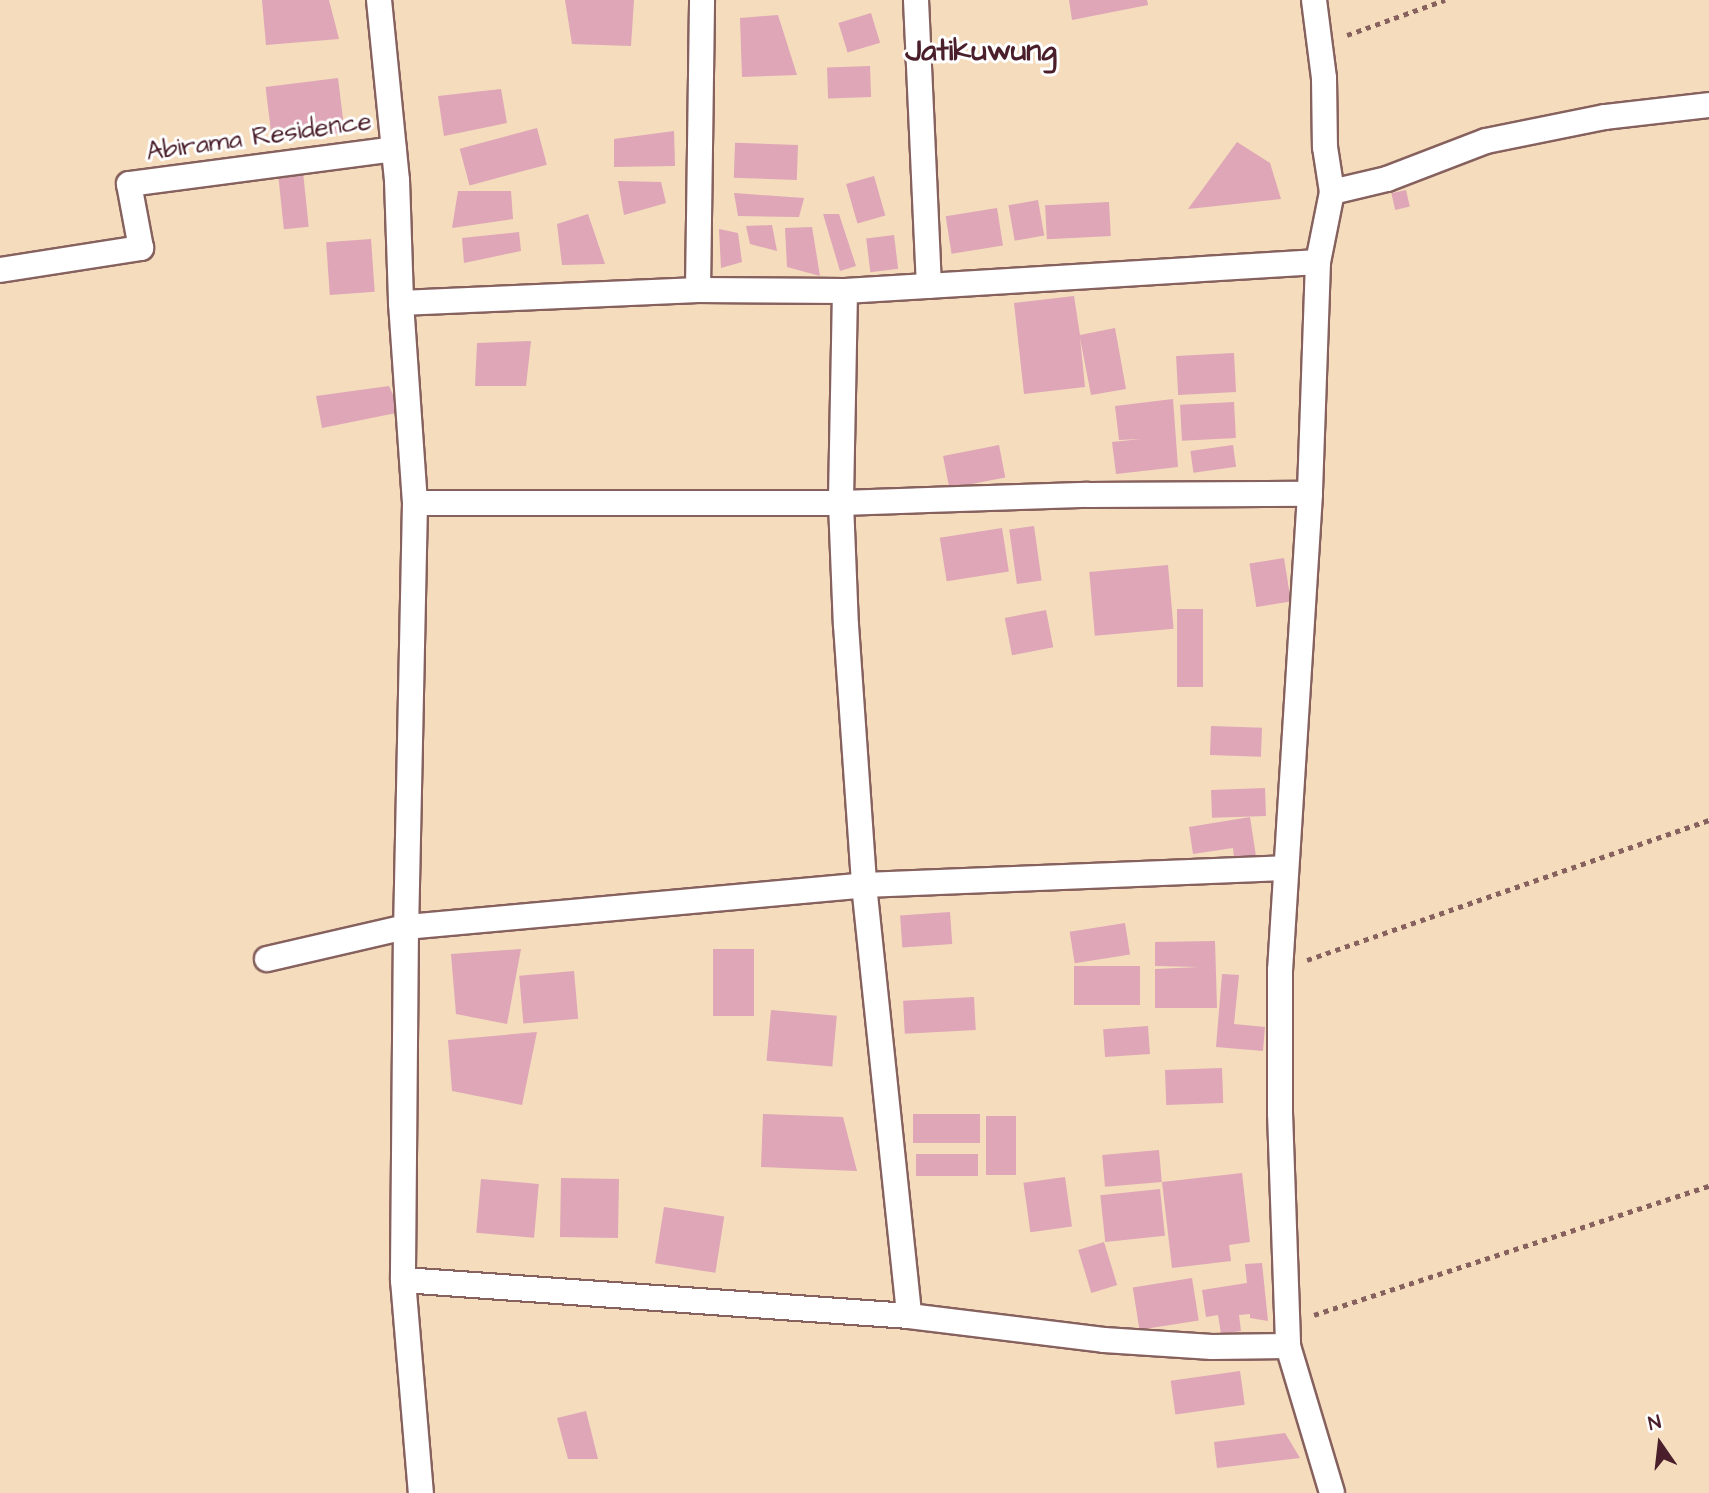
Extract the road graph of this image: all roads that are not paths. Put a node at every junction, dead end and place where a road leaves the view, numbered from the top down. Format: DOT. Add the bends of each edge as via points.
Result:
graph roads {
  1 [pos="379,0"];
  2 [pos="702,0"];
  3 [pos="916,0"];
  4 [pos="1314,0"];
  5 [pos="1709,105"];
  6 [pos="394,149"];
  7 [pos="1332,192"];
  8 [pos="1318,262"];
  9 [pos="0,270"];
  10 [pos="929,286"];
  11 [pos="698,290"];
  12 [pos="845,291"];
  13 [pos="401,303"];
  14 [pos="1310,494"];
  15 [pos="415,503"];
  16 [pos="841,503"];
  17 [pos="1286,868"];
  18 [pos="864,885"];
  19 [pos="406,927"];
  20 [pos="267,959"];
  21 [pos="403,1280"];
  22 [pos="909,1316"];
  23 [pos="1287,1335"];
  24 [pos="421,1493"];
  25 [pos="1332,1493"];
  1 -- 6 [label="street"];
  2 -- 11 [label="street"];
  3 -- 10 [label="street"];
  4 -- 7 [label="street"];
  5 -- 7 [label="street" via="1605,117 1486,141 1387,179"];
  6 -- 9 [label="street, Abirama Residence" via="129,184 141,248"];
  6 -- 13 [label="street"];
  7 -- 8 [label="street"];
  8 -- 10 [label="street"];
  8 -- 14 [label="street"];
  10 -- 12 [label="street"];
  11 -- 12 [label="street"];
  11 -- 13 [label="street"];
  12 -- 16 [label="street"];
  13 -- 15 [label="street"];
  14 -- 16 [label="street"];
  14 -- 17 [label="street"];
  15 -- 16 [label="street"];
  15 -- 19 [label="street"];
  16 -- 18 [label="street"];
  17 -- 18 [label="street"];
  17 -- 23 [label="street" via="1280,970 1280,1113"];
  18 -- 19 [label="street"];
  18 -- 22 [label="street"];
  19 -- 20 [label="street"];
  19 -- 21 [label="street"];
  21 -- 22 [label="street"];
  21 -- 24 [label="street"];
  22 -- 23 [label="street" via="1104,1340 1212,1346"];
  23 -- 25 [label="street"];
}
